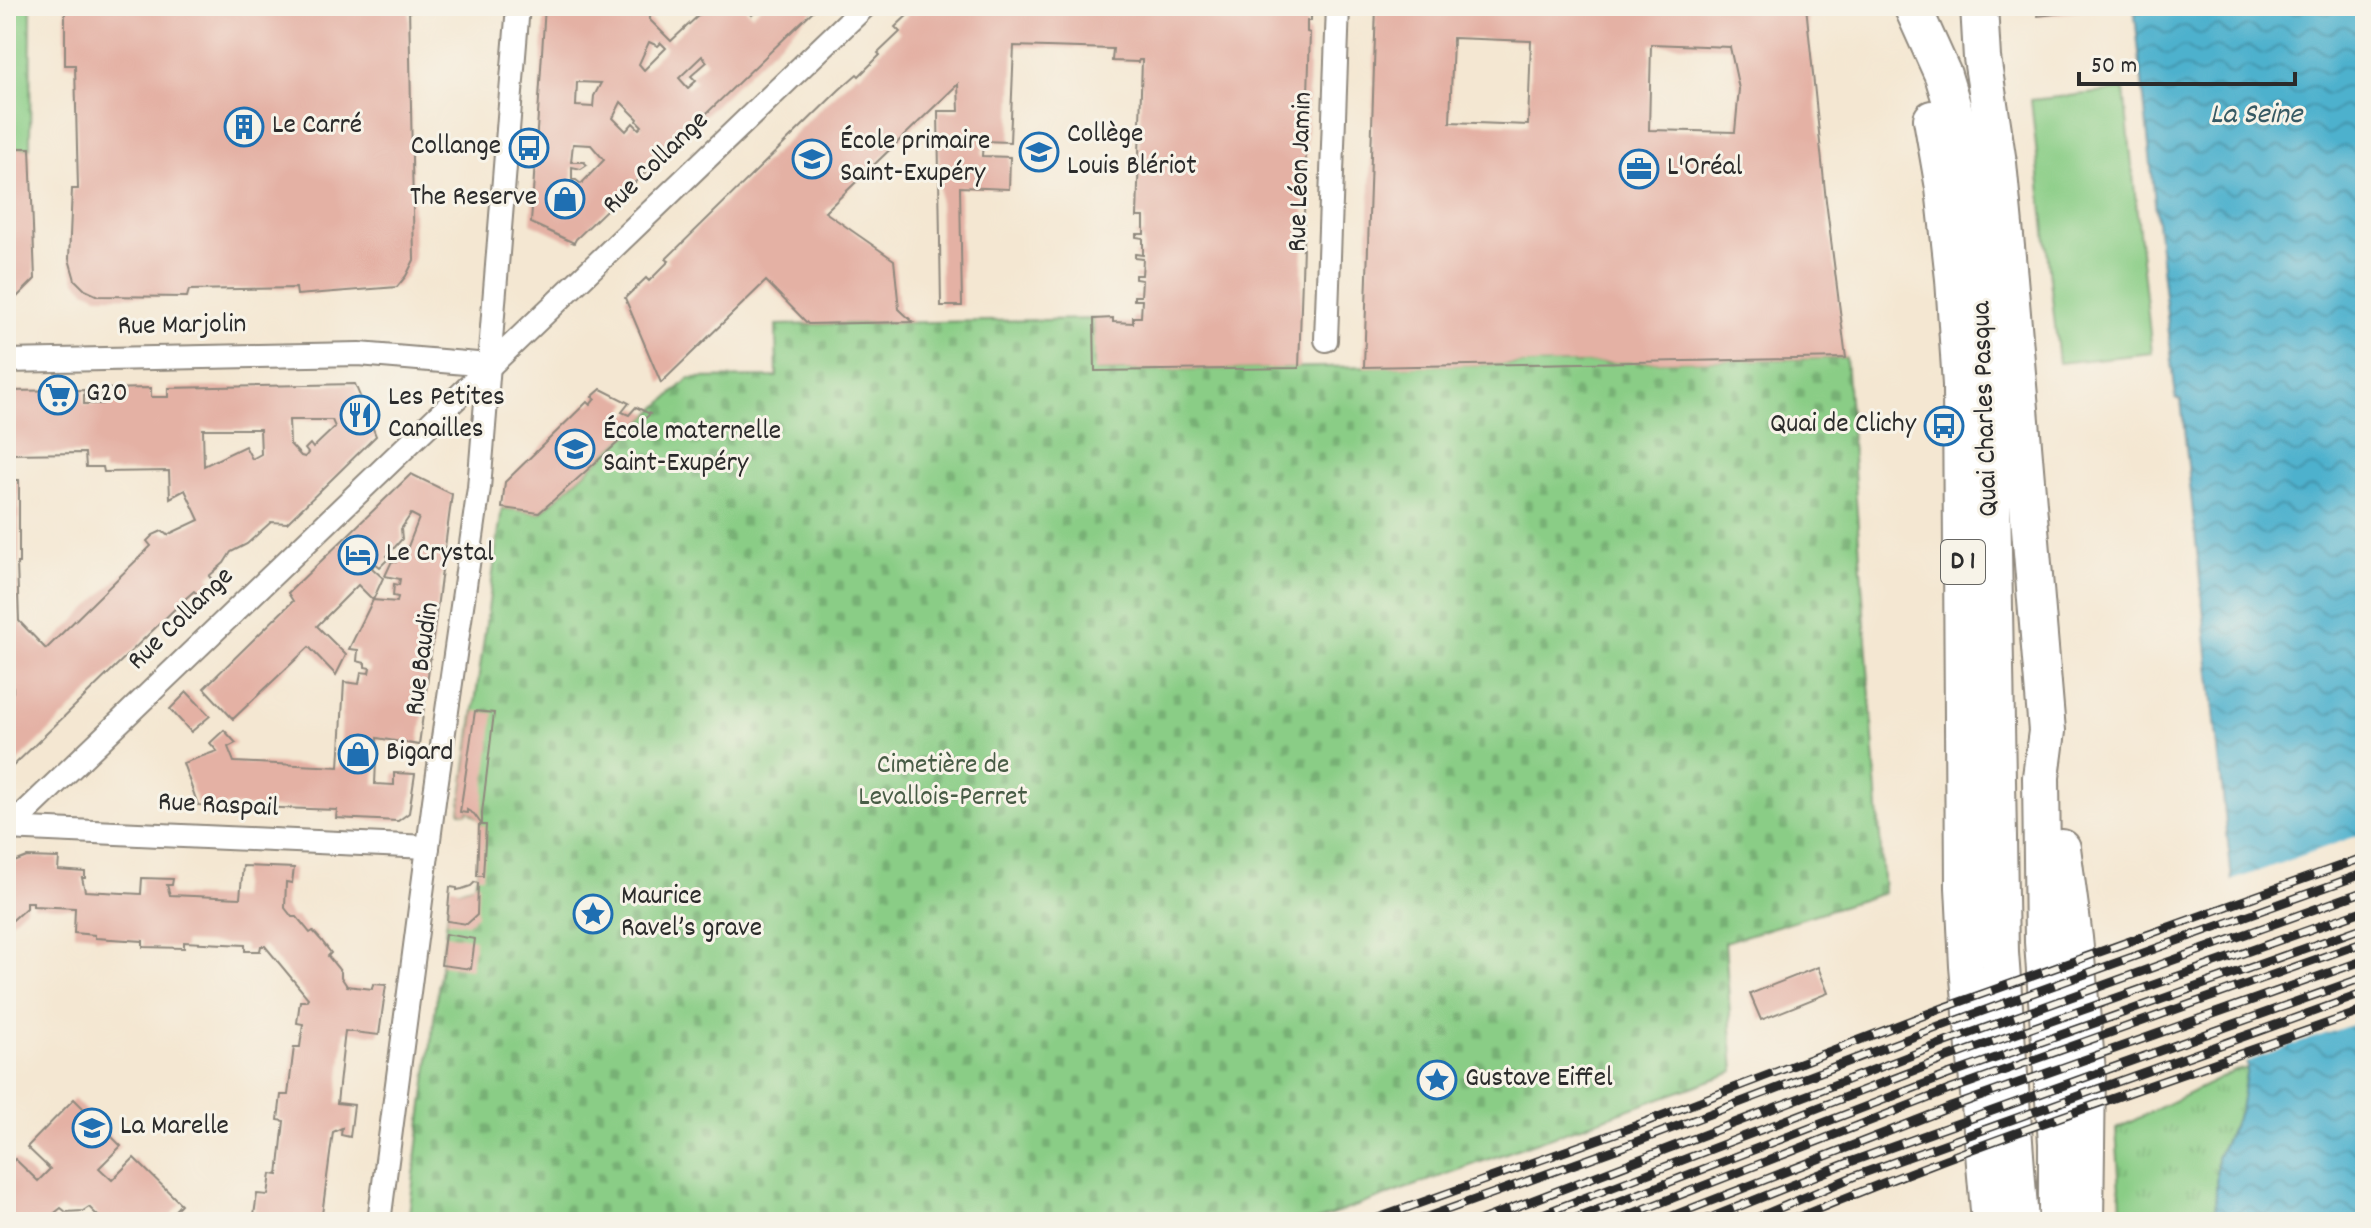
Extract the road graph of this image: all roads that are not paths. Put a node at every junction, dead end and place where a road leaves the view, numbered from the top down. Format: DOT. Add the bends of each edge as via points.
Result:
graph roads {
  1 [pos="518,6"];
  2 [pos="865,6"];
  3 [pos="1338,6"];
  4 [pos="1979,6"];
  5 [pos="1912,7"];
  6 [pos="1326,340"];
  7 [pos="6,361"];
  8 [pos="489,365"];
  9 [pos="2047,731"];
  10 [pos="7,829"];
  11 [pos="428,847"];
  12 [pos="379,1222"];
  13 [pos="1990,1222"];
  14 [pos="2020,1222"];
  15 [pos="2057,1222"];
  16 [pos="2085,1222"];
  1 -- 8 [label="street, Rue Baudin"];
  2 -- 8 [label="street, Rue Collange"];
  3 -- 6 [label="street, Rue Léon Jamin"];
  4 -- 9 [label="main road, Quai Charles Pasqua" via="2009,278"];
  5 -- 13 [label="main road, D 1" via="1944,188 1961,385 1964,887"];
  5 -- 14 [label="main road, Quai Charles Pasqua / D 1" via="1943,75 1959,128 1979,237 1991,436 2000,953"];
  7 -- 8 [label="street, Rue Marjolin" via="359,354"];
  8 -- 10 [label="street, Rue Collange"];
  8 -- 11 [label="street, Rue Baudin" via="479,488"];
  9 -- 15 [label="main road, Quai Charles Pasqua" via="2041,777 2043,942"];
  9 -- 16 [label="main road" via="2087,1071"];
  10 -- 11 [label="street, Rue Raspail"];
  11 -- 12 [label="street, Rue Baudin"];
}
